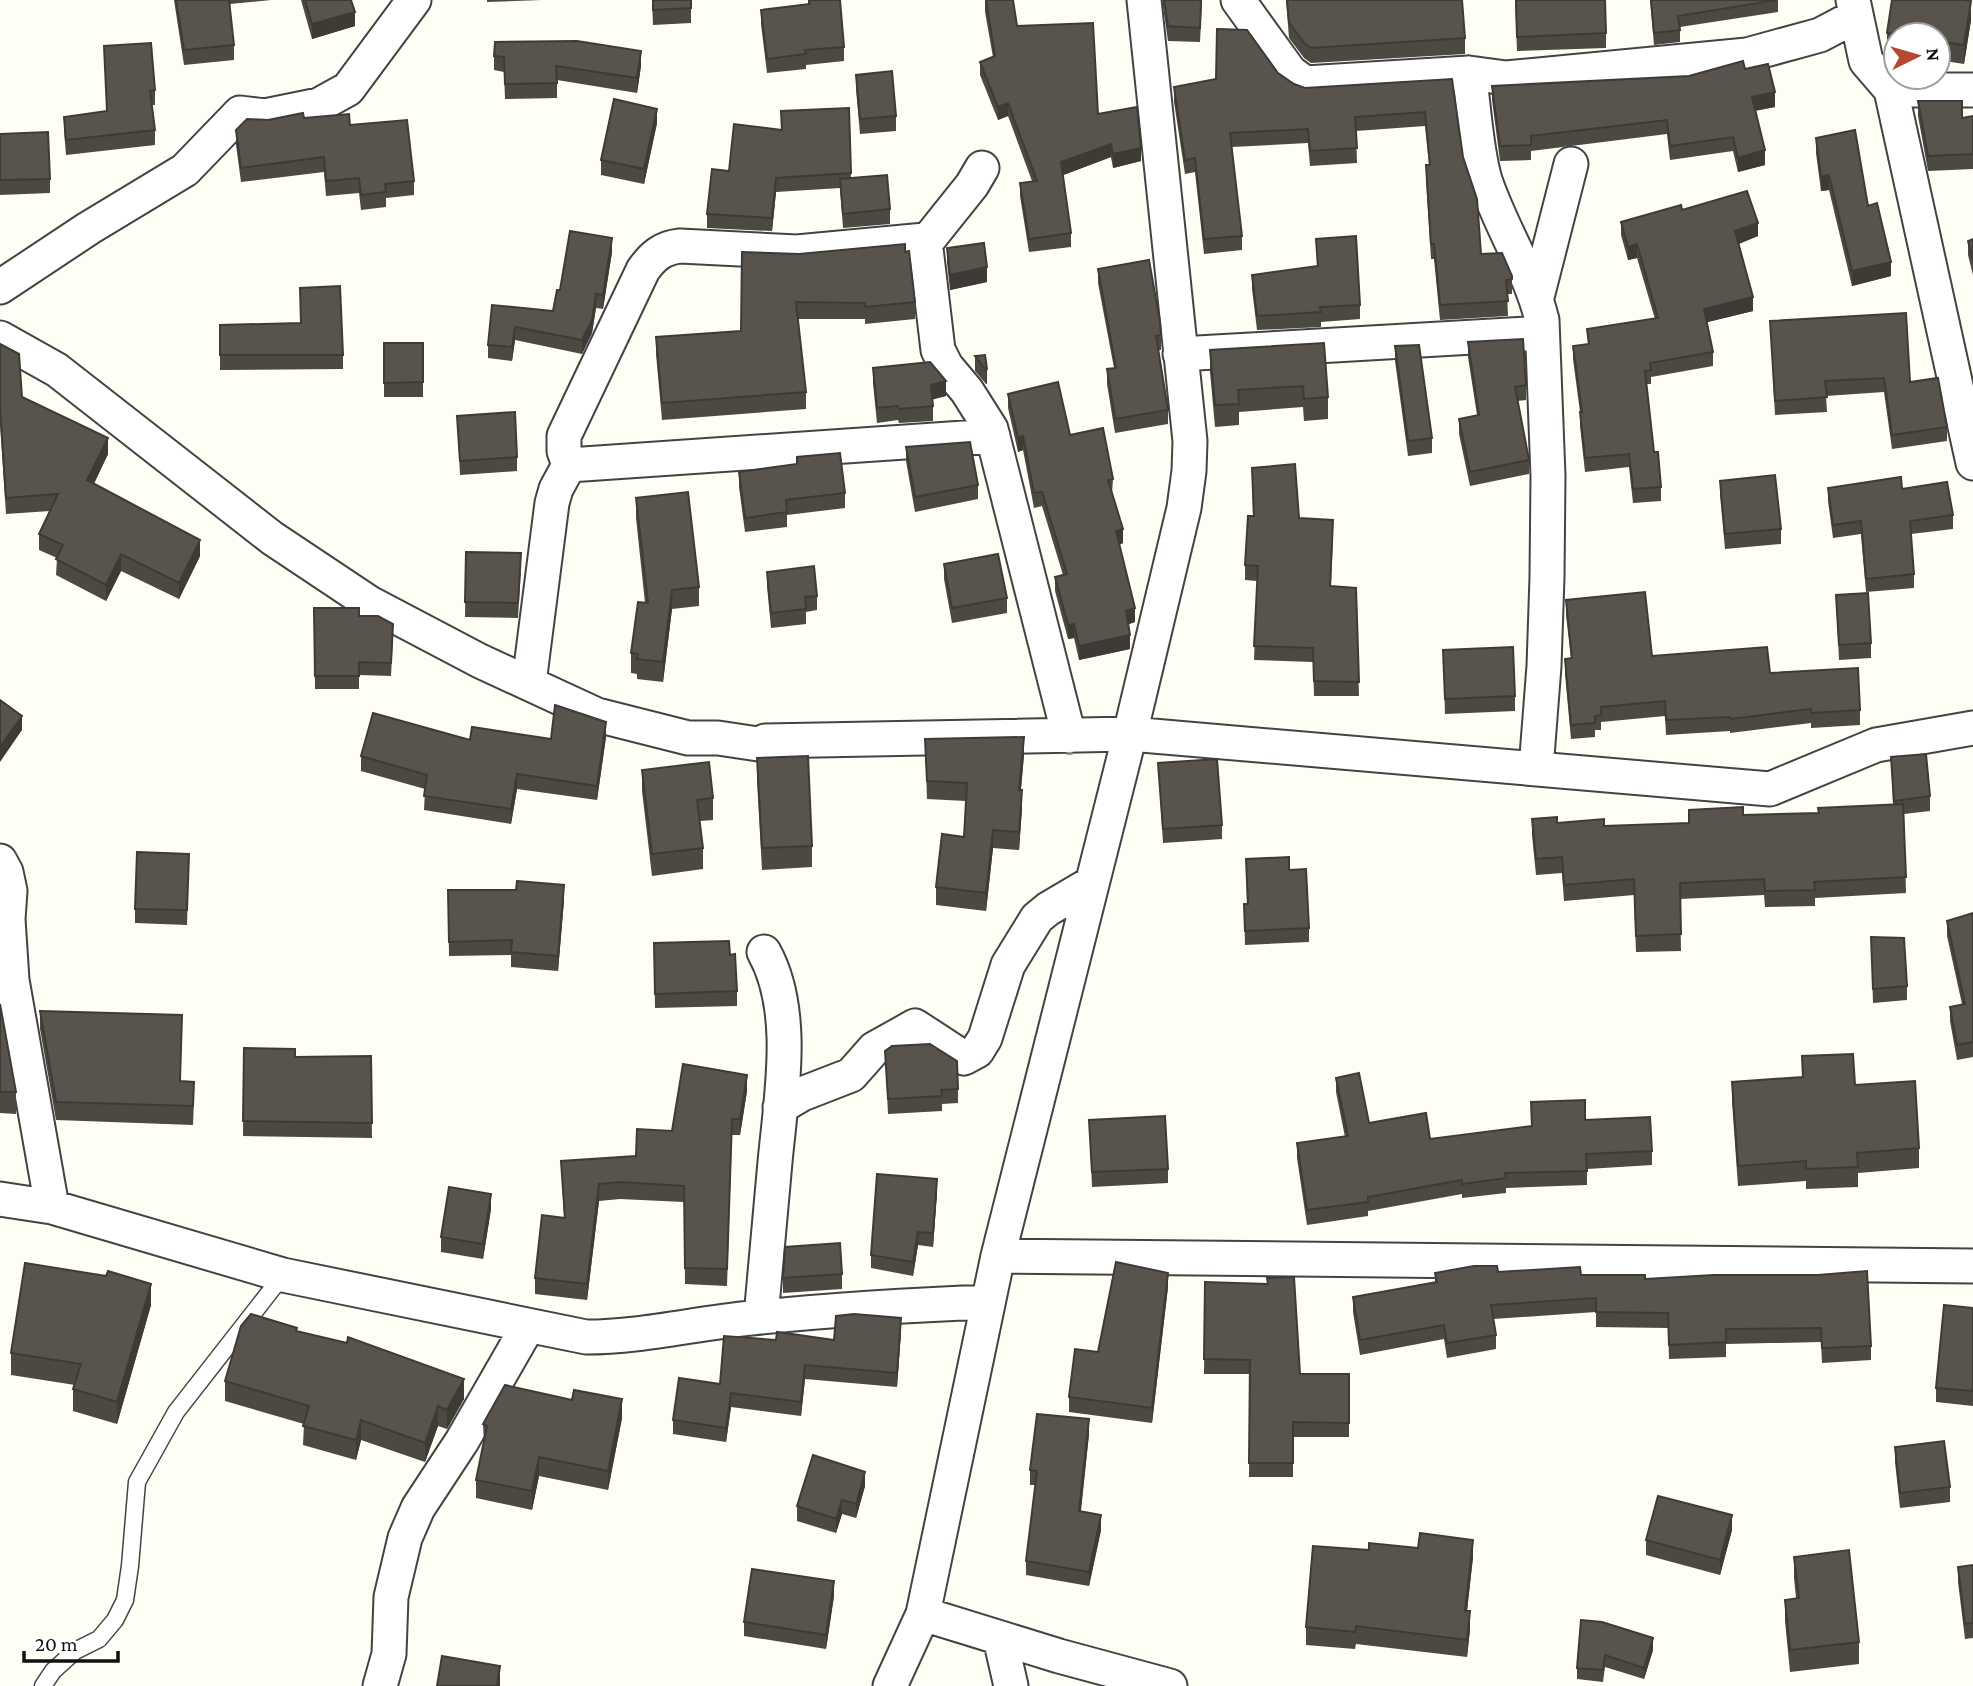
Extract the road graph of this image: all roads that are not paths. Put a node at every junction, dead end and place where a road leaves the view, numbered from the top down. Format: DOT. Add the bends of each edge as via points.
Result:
graph roads {
  1 [pos="414,0"];
  2 [pos="1144,0"];
  3 [pos="1238,0"];
  4 [pos="1854,8"];
  5 [pos="1469,74"];
  6 [pos="1882,80"];
  7 [pos="1952,90"];
  8 [pos="1973,90"];
  9 [pos="1891,91"];
  10 [pos="1571,164"];
  11 [pos="982,168"];
  12 [pos="925,240"];
  13 [pos="0,287"];
  14 [pos="1537,297"];
  15 [pos="1542,333"];
  16 [pos="0,338"];
  17 [pos="1180,354"];
  18 [pos="993,436"];
  19 [pos="1973,463"];
  20 [pos="569,465"];
  21 [pos="529,683"];
  22 [pos="1973,728"];
  23 [pos="1130,734"];
  24 [pos="1069,736"];
  25 [pos="1536,769"];
  26 [pos="0,860"];
  27 [pos="1093,883"];
  28 [pos="764,952"];
  29 [pos="780,1107"];
  30 [pos="0,1199"];
  31 [pos="52,1207"];
  32 [pos="998,1256"];
  33 [pos="1973,1266"];
  34 [pos="283,1275"];
  35 [pos="988,1302"];
  36 [pos="761,1317"];
  37 [pos="528,1326"];
  38 [pos="923,1614"];
  39 [pos="1000,1638"];
  40 [pos="43,1686"];
  41 [pos="380,1686"];
  42 [pos="890,1686"];
  43 [pos="1011,1686"];
  44 [pos="1170,1686"];
  1 -- 13 [label="street" via="348,89 319,105 265,116 240,113 186,170"];
  2 -- 17 [label="street"];
  3 -- 5 [label="street" via="1290,72 1305,83"];
  4 -- 5 [label="street" via="1820,35 1747,55 1506,78"];
  4 -- 6 [label="street" via="1866,61"];
  5 -- 14 [label="street" via="1484,177"];
  7 -- 8 [label="street"];
  9 -- 19 [label="street"];
  10 -- 14 [label="street"];
  11 -- 12 [label="street" via="957,206"];
  12 -- 18 [label="street" via="938,350"];
  12 -- 20 [label="street" via="797,252 665,248 643,270 564,436"];
  14 -- 15 [label="street"];
  15 -- 17 [label="street"];
  15 -- 25 [label="street" via="1547,564"];
  16 -- 21 [label="street" via="57,370 272,538 368,602"];
  17 -- 23 [label="street" via="1189,471"];
  18 -- 20 [label="street"];
  18 -- 24 [label="street"];
  20 -- 21 [label="street" via="552,503"];
  21 -- 24 [label="street" via="597,715 688,738 765,745 765,741"];
  22 -- 25 [label="street" via="1876,745 1770,789"];
  23 -- 24 [label="street"];
  23 -- 25 [label="street"];
  23 -- 27 [label="street"];
  26 -- 31 [label="street" via="10,891 12,980"];
  27 -- 29 [label="street" via="1037,918 1008,965 977,1051 964,1058 915,1026 874,1049 851,1075"];
  27 -- 32 [label="street"];
  28 -- 29 [label="street" via="780,994"];
  29 -- 36 [label="street"];
  30 -- 31 [label="street"];
  31 -- 34 [label="street"];
  32 -- 33 [label="street"];
  32 -- 35 [label="street"];
  34 -- 37 [label="street"];
  34 -- 40 [label="lane" via="176,1412 137,1482 125,1600 115,1620 99,1639 75,1651 53,1671"];
  35 -- 36 [label="street"];
  35 -- 38 [label="street"];
  36 -- 37 [label="street" via="623,1337 586,1337"];
  37 -- 41 [label="street" via="418,1508 405,1538 391,1597 390,1654"];
  38 -- 39 [label="street"];
  38 -- 42 [label="street"];
  39 -- 43 [label="street"];
  39 -- 44 [label="street"];
}
